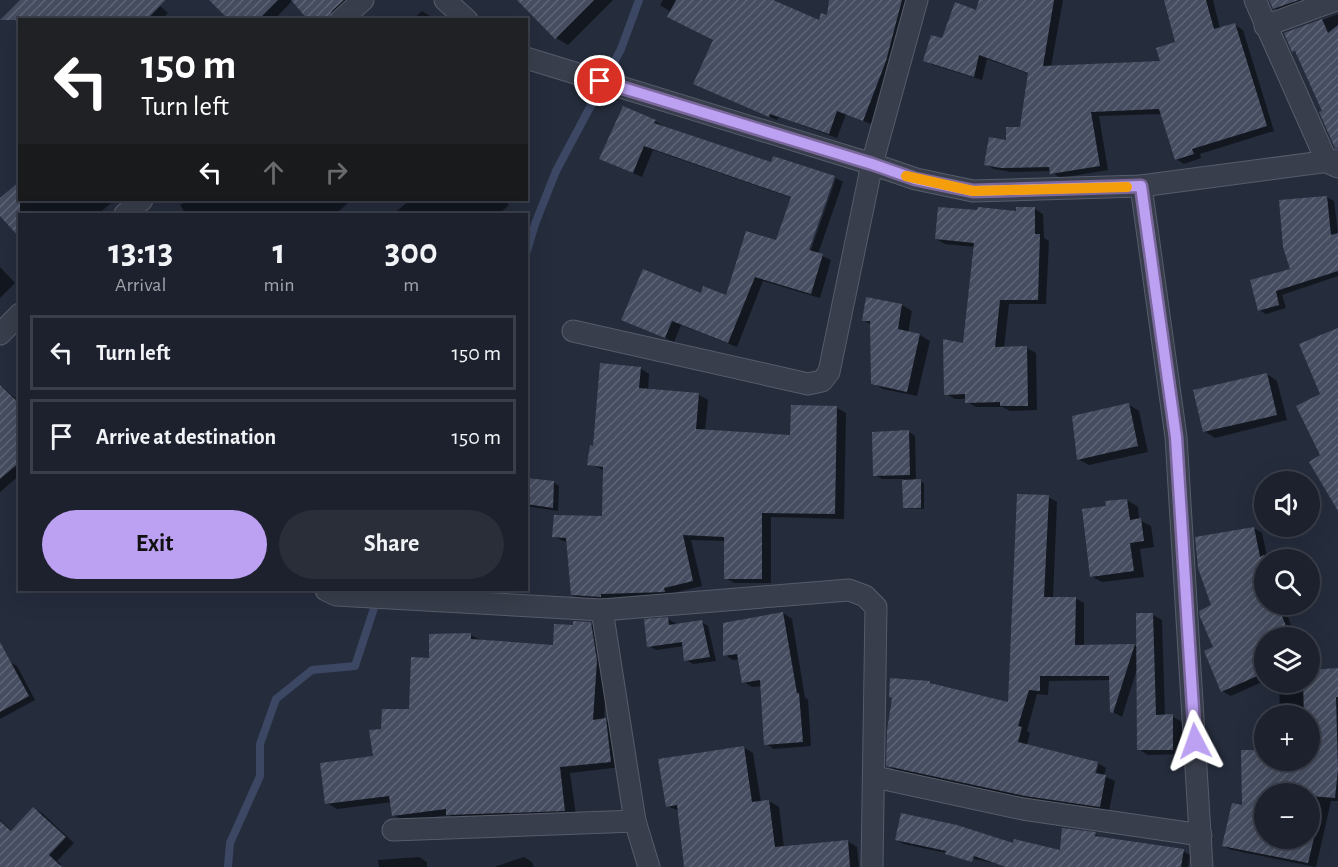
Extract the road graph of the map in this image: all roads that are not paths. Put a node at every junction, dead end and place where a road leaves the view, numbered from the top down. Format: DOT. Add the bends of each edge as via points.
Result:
graph roads {
  1 [pos="363,0"];
  2 [pos="445,0"];
  3 [pos="917,0"];
  4 [pos="1255,0"];
  5 [pos="1336,0"];
  6 [pos="343,18"];
  7 [pos="465,18"];
  8 [pos="1265,26"];
  9 [pos="528,59"];
  10 [pos="1334,163"];
  11 [pos="872,164"];
  12 [pos="1141,186"];
  13 [pos="141,201"];
  14 [pos="126,213"];
  15 [pos="18,316"];
  16 [pos="573,331"];
  17 [pos="0,334"];
  18 [pos="328,591"];
  19 [pos="602,610"];
  20 [pos="875,777"];
  21 [pos="634,821"];
  22 [pos="393,830"];
  23 [pos="1201,835"];
  24 [pos="649,867"];
  25 [pos="872,867"];
  26 [pos="1202,867"];
  1 -- 6 [label="street"];
  2 -- 7 [label="street"];
  3 -- 11 [label="street"];
  4 -- 8 [label="street"];
  5 -- 8 [label="street"];
  8 -- 10 [label="street"];
  9 -- 11 [label="street"];
  10 -- 12 [label="street"];
  11 -- 12 [label="street" via="915,179 973,191"];
  11 -- 16 [label="street" via="829,372 822,381 808,384"];
  12 -- 23 [label="street" via="1176,437"];
  13 -- 14 [label="street"];
  15 -- 17 [label="street"];
  18 -- 19 [label="street" via="336,595"];
  19 -- 20 [label="street" via="849,590 865,596 876,607"];
  19 -- 21 [label="street"];
  20 -- 23 [label="street" via="1023,809"];
  20 -- 25 [label="street"];
  21 -- 22 [label="street"];
  21 -- 24 [label="street"];
  23 -- 26 [label="street"];
}
